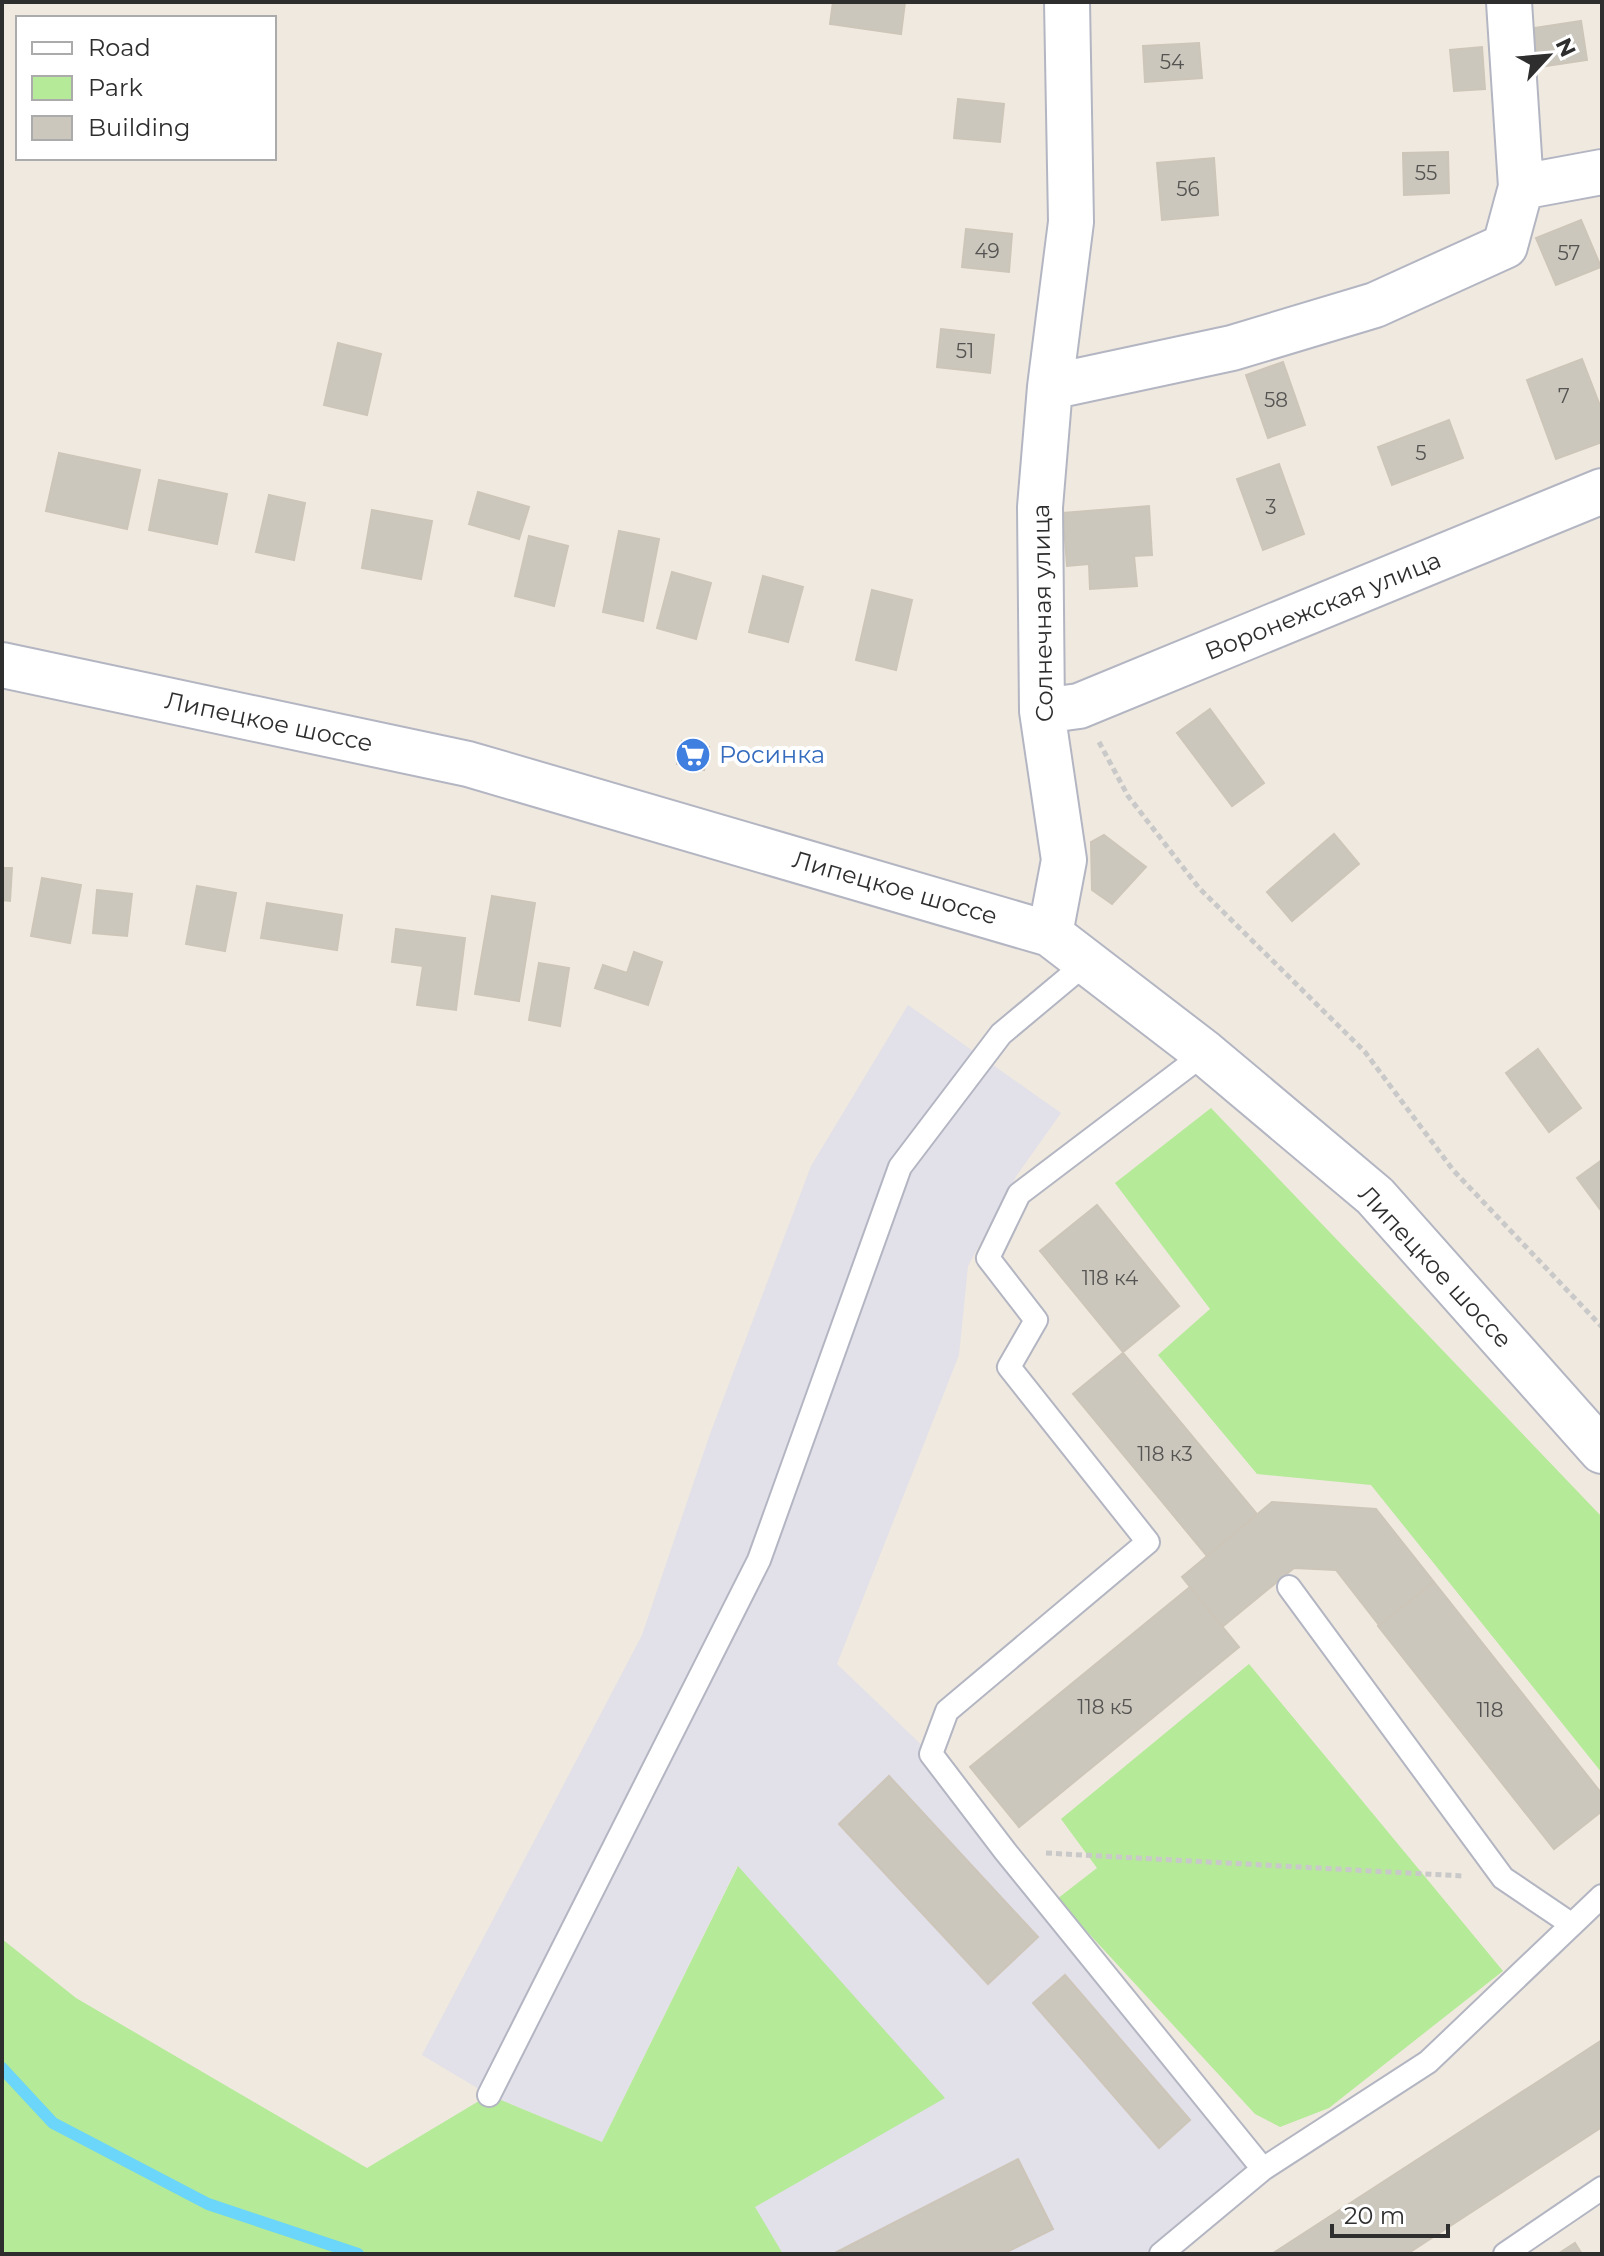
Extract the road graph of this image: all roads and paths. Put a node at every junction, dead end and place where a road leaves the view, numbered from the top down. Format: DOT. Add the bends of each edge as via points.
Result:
graph roads {
  1 [pos="1067,2"];
  2 [pos="1509,2"];
  3 [pos="1602,172"];
  4 [pos="1521,187"];
  5 [pos="1050,387"];
  6 [pos="1602,491"];
  7 [pos="2,665"];
  8 [pos="1060,709"];
  9 [pos="1050,934"];
  10 [pos="1086,963"];
  11 [pos="1205,1053"];
  12 [pos="1602,1327"];
  13 [pos="1602,1451"];
  14 [pos="1289,1587"];
  15 [pos="1005,1851"];
  16 [pos="1503,1878"];
  17 [pos="1602,1896"];
  18 [pos="1571,1924"];
  19 [pos="489,2095"];
  20 [pos="1263,2169"];
  21 [pos="1600,2194"];
  22 [pos="1161,2254"];
  23 [pos="1505,2254"];
  1 -- 5 [label="street, Солнечная улица" via="1071,222"];
  2 -- 4 [label="street"];
  3 -- 4 [label="street"];
  4 -- 5 [label="street" via="1505,246 1375,305 1232,348"];
  5 -- 8 [label="street, Солнечная улица" via="1040,507"];
  6 -- 8 [label="street, Воронежская улица"];
  7 -- 9 [label="street, Липецкое шоссе" via="468,764"];
  8 -- 9 [label="street, Солнечная улица" via="1064,860"];
  8 -- 12 [label="path" via="1199,888 1365,1052 1453,1170"];
  9 -- 10 [label="street, Липецкое шоссе"];
  10 -- 11 [label="street, Липецкое шоссе"];
  10 -- 19 [label="lane" via="1001,1034 900,1167 759,1560"];
  11 -- 13 [label="street, Липецкое шоссе" via="1375,1196"];
  11 -- 15 [label="lane" via="1019,1194 988,1258 1036,1320 1009,1367 1148,1542 947,1711 931,1754"];
  14 -- 16 [label="lane"];
  15 -- 16 [label="path"];
  15 -- 20 [label="lane"];
  16 -- 18 [label="lane"];
  17 -- 18 [label="lane"];
  18 -- 20 [label="lane" via="1428,2062"];
  20 -- 22 [label="lane"];
  21 -- 23 [label="lane"];
}
